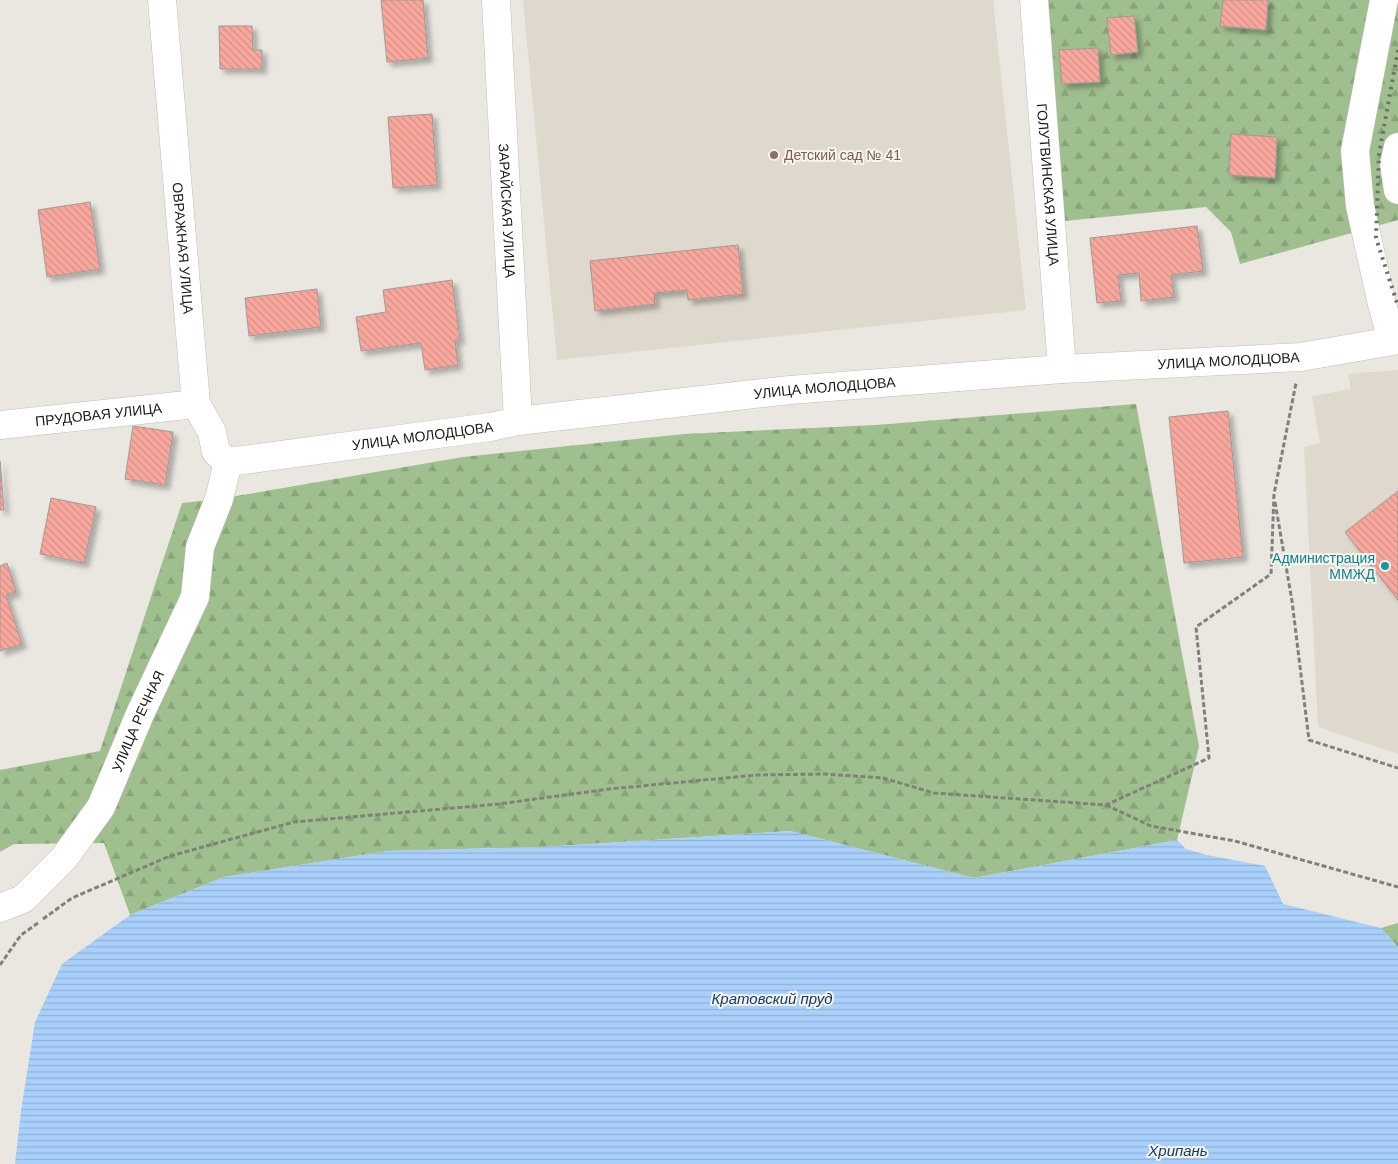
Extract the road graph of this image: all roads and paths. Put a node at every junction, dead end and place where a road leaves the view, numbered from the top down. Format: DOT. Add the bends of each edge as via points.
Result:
graph roads {
  1 [pos="162,0"];
  2 [pos="496,0"];
  3 [pos="1034,0"];
  4 [pos="1384,0"];
  5 [pos="1398,147"];
  6 [pos="1398,190"];
  7 [pos="1395,340"];
  8 [pos="1301,357"];
  9 [pos="1062,369"];
  10 [pos="196,404"];
  11 [pos="518,421"];
  12 [pos="0,424"];
  13 [pos="240,461"];
  14 [pos="1274,494"];
  15 [pos="1398,768"];
  16 [pos="1106,805"];
  17 [pos="1398,887"];
  18 [pos="0,908"];
  19 [pos="0,965"];
  1 -- 10 [label="street, ОВРАЖНАЯ УЛИЦА"];
  2 -- 11 [label="street, ЗАРАЙСКАЯ УЛИЦА"];
  3 -- 9 [label="street, ГОЛУТВИНСКАЯ УЛИЦА"];
  4 -- 7 [label="street" via="1355,151 1360,206 1382,304"];
  5 -- 6 [label="street" via="1394,164"];
  7 -- 8 [label="street, УЛИЦА МОЛОДЦОВА"];
  8 -- 9 [label="street, УЛИЦА МОЛОДЦОВА"];
  8 -- 14 [label="path"];
  9 -- 11 [label="street, УЛИЦА МОЛОДЦОВА" via="790,390"];
  10 -- 12 [label="street, ПРУДОВАЯ УЛИЦА"];
  10 -- 13 [label="street, ОВРАЖНАЯ УЛИЦА" via="212,432 216,452"];
  11 -- 13 [label="street, УЛИЦА МОЛОДЦОВА"];
  13 -- 18 [label="street, УЛИЦА РЕЧНАЯ" via="219,499 200,547 195,597 101,807 64,858 23,899"];
  14 -- 15 [label="path" via="1292,602 1309,740"];
  14 -- 16 [label="path" via="1271,574 1196,627 1209,758"];
  16 -- 17 [label="path" via="1151,826 1235,842"];
  16 -- 19 [label="path" via="934,793 883,778 825,774 757,775 609,789 499,804 294,822 170,856 72,898 21,935"];
}
